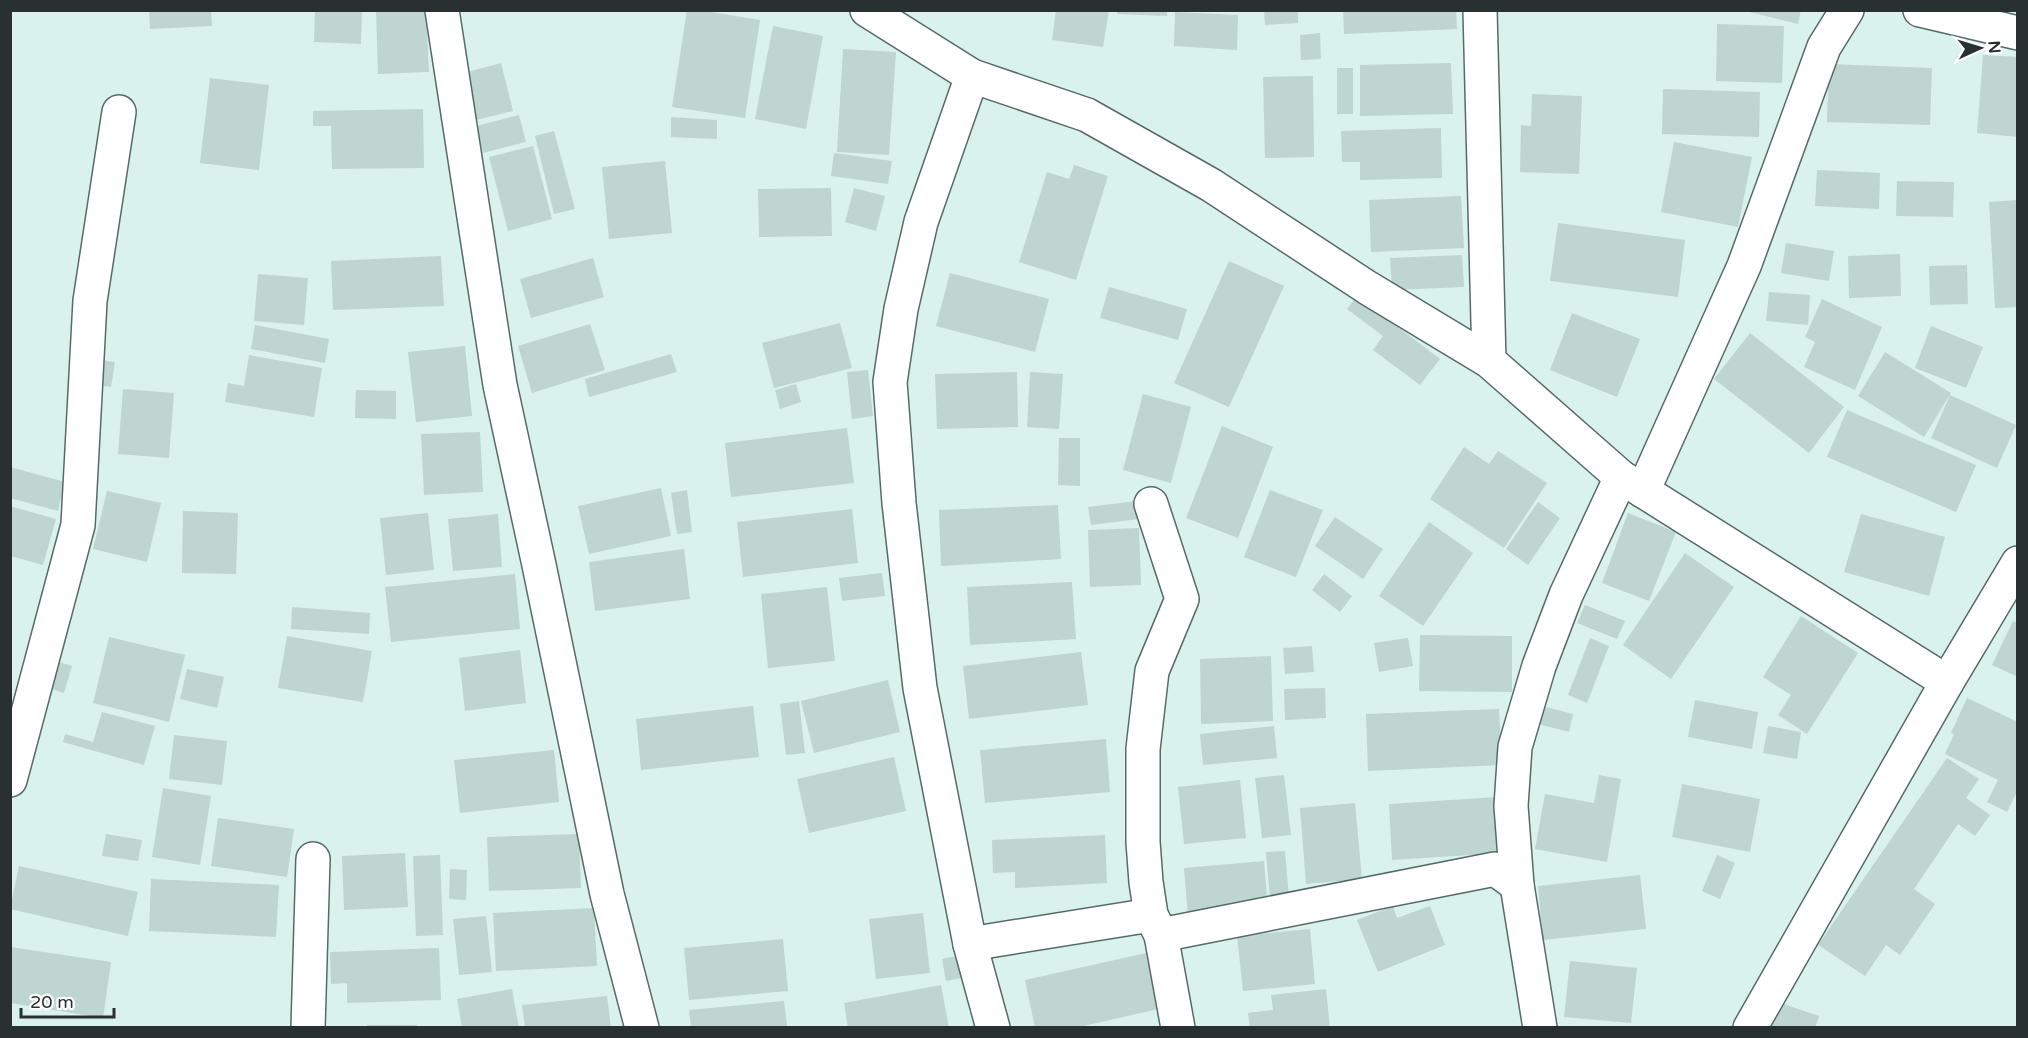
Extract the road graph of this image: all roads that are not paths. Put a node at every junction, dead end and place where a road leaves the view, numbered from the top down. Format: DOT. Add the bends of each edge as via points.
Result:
graph roads {
  1 [pos="867,10"];
  2 [pos="1480,10"];
  3 [pos="1847,10"];
  4 [pos="1920,10"];
  5 [pos="444,11"];
  6 [pos="2018,33"];
  7 [pos="972,76"];
  8 [pos="120,112"];
  9 [pos="1490,361"];
  10 [pos="1632,484"];
  11 [pos="1151,504"];
  12 [pos="2018,563"];
  13 [pos="1947,682"];
  14 [pos="10,780"];
  15 [pos="314,859"];
  16 [pos="1517,885"];
  17 [pos="1156,925"];
  18 [pos="970,944"];
  19 [pos="308,1028"];
  20 [pos="642,1028"];
  21 [pos="993,1028"];
  22 [pos="1178,1028"];
  23 [pos="1540,1028"];
  24 [pos="1750,1028"];
  1 -- 7 [label="street"];
  2 -- 9 [label="street"];
  3 -- 10 [label="street" via="1824,47 1744,266"];
  4 -- 6 [label="street"];
  5 -- 20 [label="street" via="500,384 607,894"];
  7 -- 9 [label="street" via="1087,115 1211,185 1368,288"];
  7 -- 18 [label="street" via="921,222 901,309 890,382 920,688"];
  8 -- 14 [label="street" via="90,301 78,525"];
  9 -- 10 [label="street"];
  10 -- 13 [label="street"];
  10 -- 16 [label="street" via="1566,595 1539,666 1515,747 1511,806"];
  11 -- 17 [label="street" via="1182,598 1152,671 1143,748 1143,842 1146,882"];
  12 -- 13 [label="street"];
  13 -- 24 [label="street"];
  15 -- 19 [label="street"];
  16 -- 17 [label="street" via="1495,869"];
  16 -- 23 [label="street"];
  17 -- 18 [label="street"];
  17 -- 22 [label="street"];
  18 -- 21 [label="street"];
}
